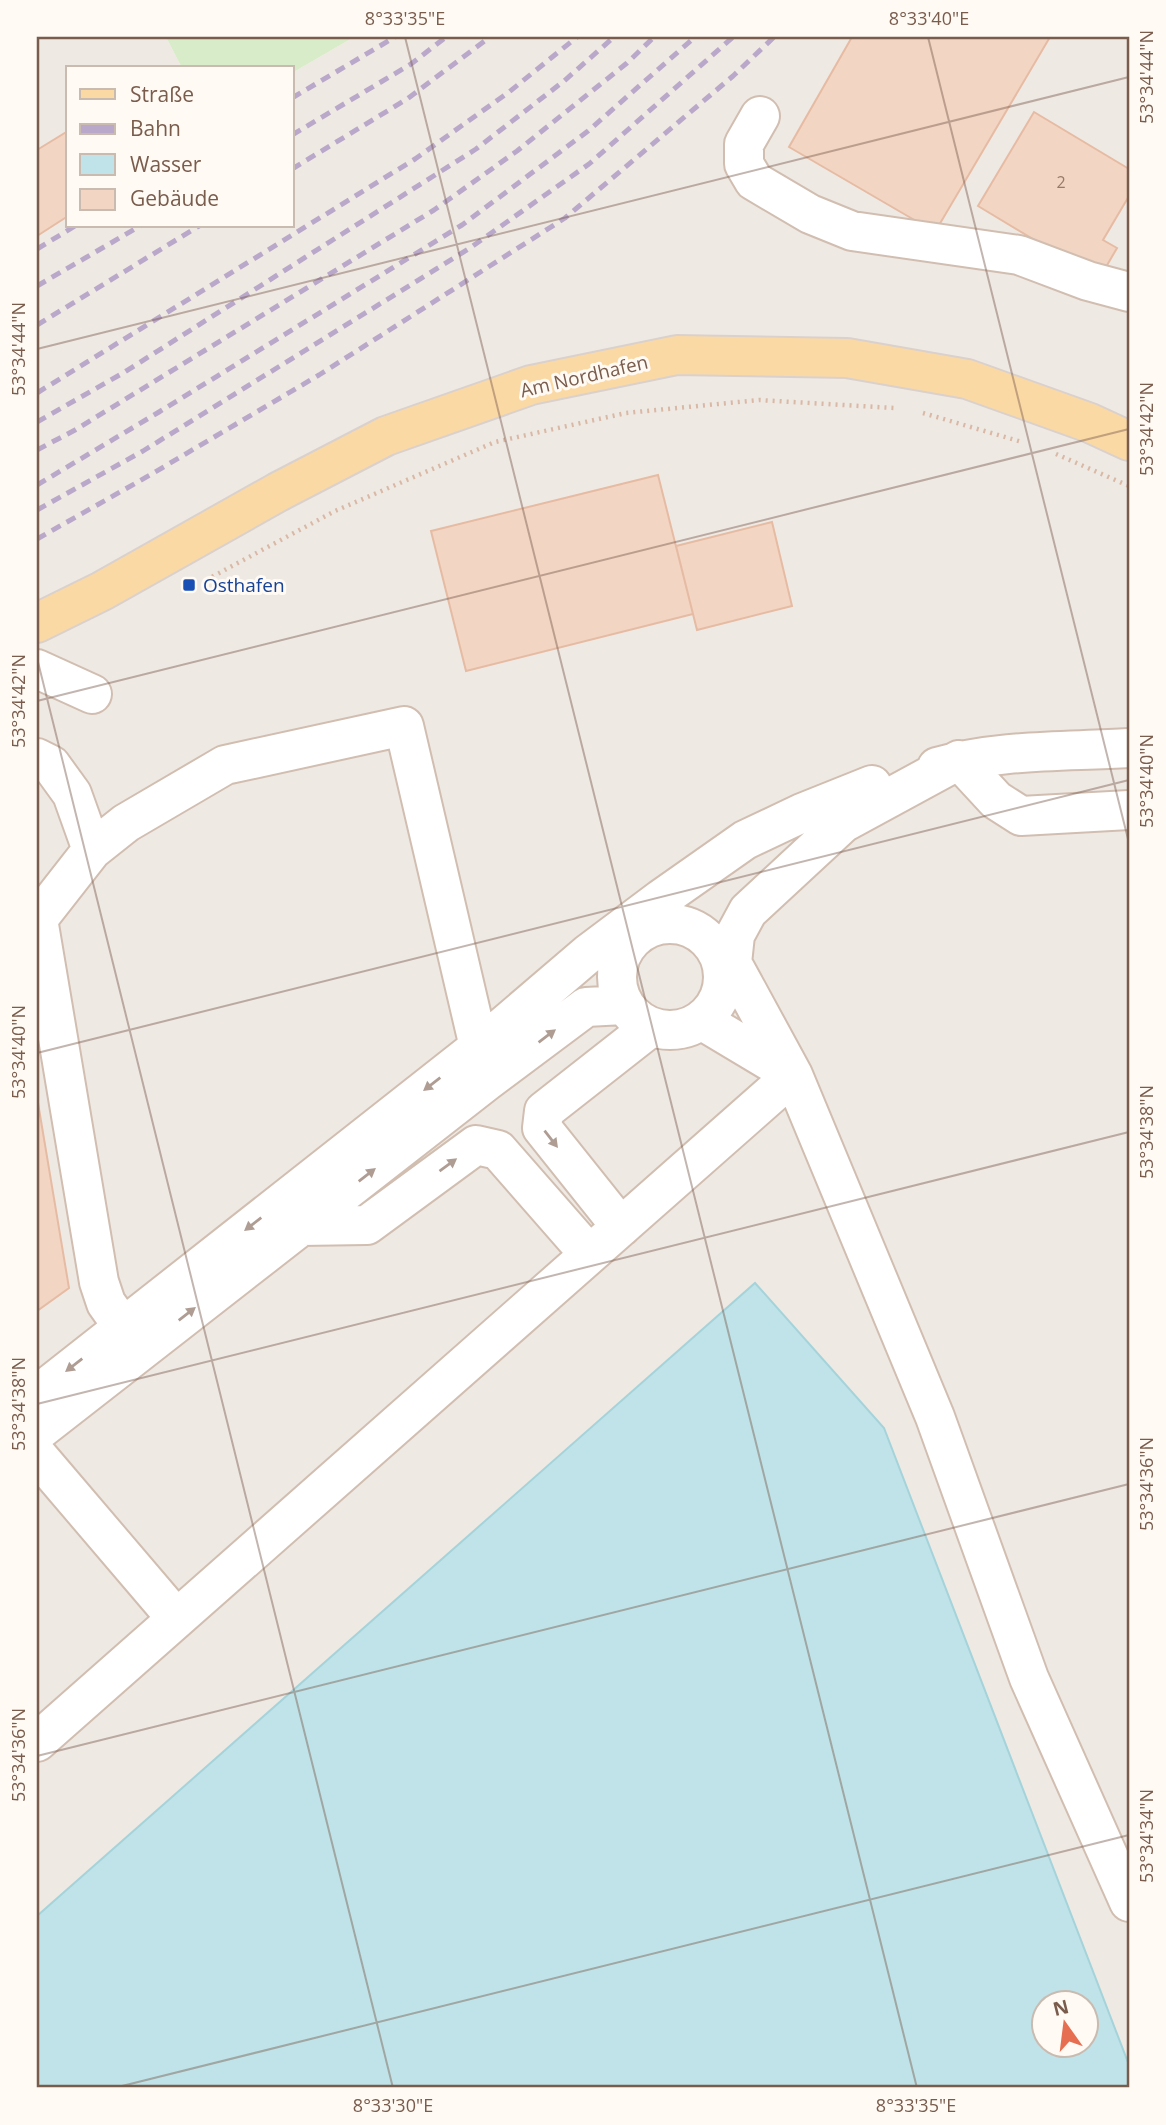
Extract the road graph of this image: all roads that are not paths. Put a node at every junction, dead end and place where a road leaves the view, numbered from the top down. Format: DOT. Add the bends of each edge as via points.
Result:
graph roads {
  1 [pos="760,116"];
  2 [pos="1129,292"];
  3 [pos="1129,441"];
  4 [pos="37,623"];
  5 [pos="37,669"];
  6 [pos="92,694"];
  7 [pos="1129,748"];
  8 [pos="37,758"];
  9 [pos="960,760"];
  10 [pos="1129,810"];
  11 [pos="802,813"];
  12 [pos="843,823"];
  13 [pos="92,850"];
  14 [pos="679,928"];
  15 [pos="631,1001"];
  16 [pos="711,1006"];
  17 [pos="492,1036"];
  18 [pos="793,1075"];
  19 [pos="301,1226"];
  20 [pos="621,1227"];
  21 [pos="589,1254"];
  22 [pos="131,1339"];
  23 [pos="37,1395"];
  24 [pos="37,1432"];
  25 [pos="37,1455"];
  26 [pos="176,1618"];
  27 [pos="37,1742"];
  28 [pos="1129,1902"];
  1 -- 2 [label="lane" via="744,144 744,164 754,181 810,214 852,231 1019,255"];
  3 -- 4 [label="main road, Am Nordhafen" via="967,379 847,358 677,355 531,385 386,436"];
  5 -- 6 [label="lane"];
  7 -- 9 [label="lane"];
  8 -- 13 [label="lane" via="51,765 72,794"];
  9 -- 10 [label="lane" via="996,800 1021,816"];
  9 -- 11 [label="lane" via="862,788"];
  9 -- 12 [label="lane"];
  11 -- 14 [label="lane"];
  11 -- 17 [label="lane" via="745,840 672,892 589,953"];
  12 -- 14 [label="lane" via="783,852"];
  12 -- 18 [label="lane" via="748,911 735,935 732,963"];
  13 -- 17 [label="lane" via="125,823 225,765 404,726"];
  13 -- 22 [label="lane" via="38,919 99,1282 106,1303"];
  14 -- 15 [label="lane" via="645,930 621,955"];
  14 -- 16 [label="lane" via="710,942 719,958 723,975"];
  15 -- 16 [label="lane" via="668,1031 685,1028"];
  15 -- 17 [label="lane"];
  19 -- 15 [label="lane, one-way" via="586,1007"];
  15 -- 20 [label="lane, one-way" via="544,1111 542,1128"];
  16 -- 18 [label="lane"];
  17 -- 22 [label="lane, one-way"];
  18 -- 20 [label="lane"];
  18 -- 28 [label="lane" via="935,1417 1029,1678"];
  19 -- 21 [label="lane, one-way" via="367,1225 476,1145 498,1150"];
  22 -- 19 [label="lane, one-way"];
  20 -- 21 [label="lane"];
  21 -- 26 [label="lane"];
  22 -- 23 [label="lane, one-way"];
  22 -- 24 [label="lane"];
  25 -- 26 [label="lane"];
  26 -- 27 [label="lane"];
}
